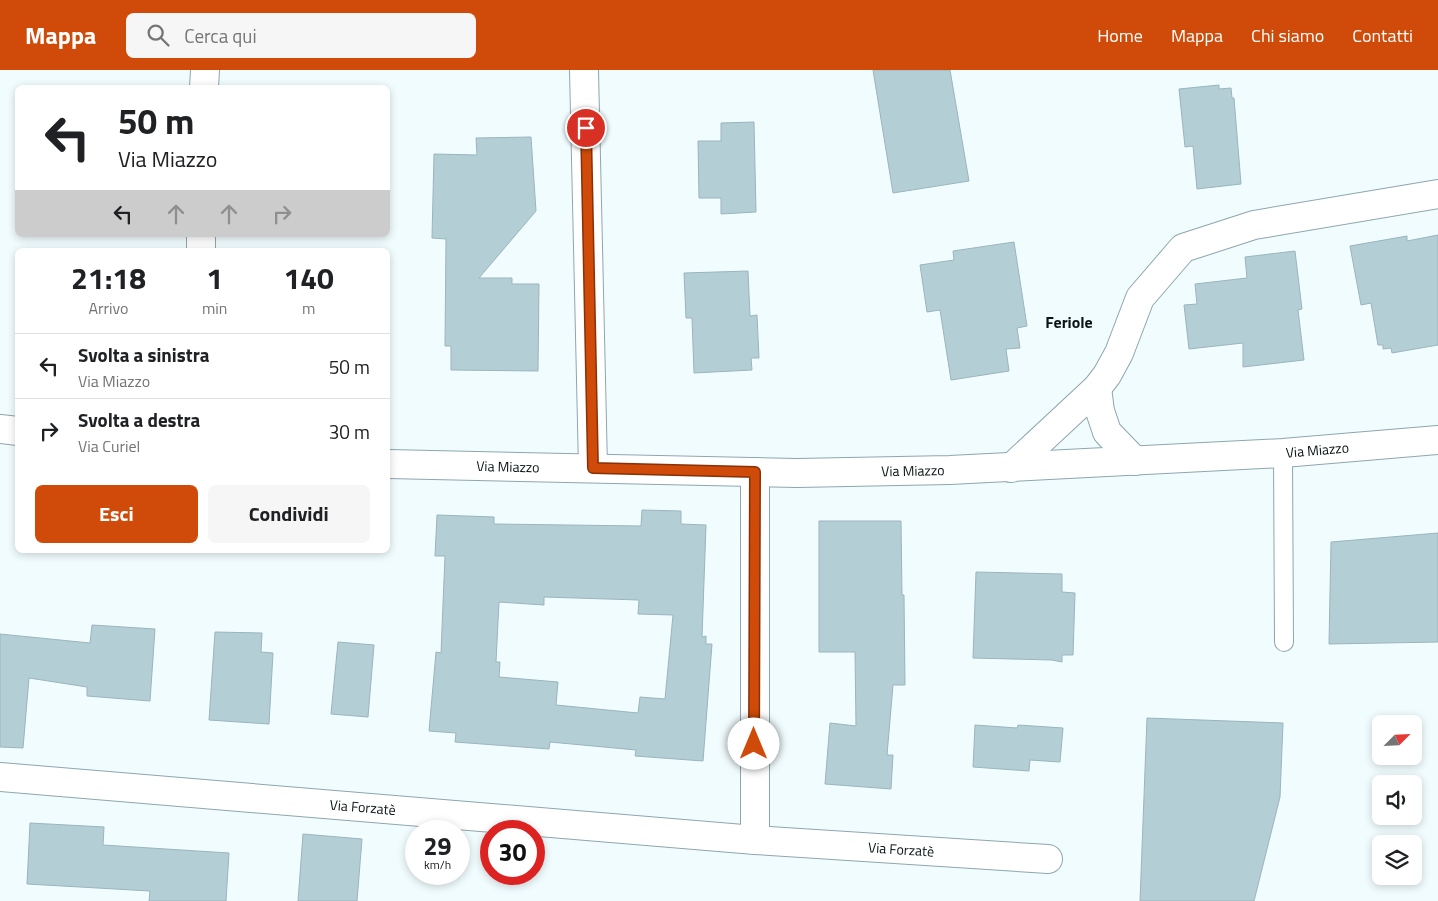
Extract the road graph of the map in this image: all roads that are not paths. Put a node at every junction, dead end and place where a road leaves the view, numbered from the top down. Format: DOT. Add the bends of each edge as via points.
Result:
graph roads {
  1 [pos="205,70"];
  2 [pos="584,70"];
  3 [pos="204,85"];
  4 [pos="1438,194"];
  5 [pos="1097,388"];
  6 [pos="0,429"];
  7 [pos="15,431"];
  8 [pos="1438,440"];
  9 [pos="1284,453"];
  10 [pos="1135,461"];
  11 [pos="390,464"];
  12 [pos="593,468"];
  13 [pos="1011,468"];
  14 [pos="755,472"];
  15 [pos="1284,642"];
  16 [pos="0,777"];
  17 [pos="754,840"];
  18 [pos="1048,859"];
  1 -- 3 [label="street"];
  2 -- 12 [label="street"];
  4 -- 5 [label="street" via="1254,225 1183,248 1140,298 1118,354"];
  5 -- 10 [label="street" via="1107,432"];
  5 -- 13 [label="street"];
  6 -- 7 [label="street"];
  8 -- 9 [label="street, Via Miazzo"];
  9 -- 10 [label="street, Via Miazzo"];
  9 -- 15 [label="lane"];
  10 -- 13 [label="street, Via Miazzo"];
  11 -- 12 [label="street, Via Miazzo"];
  12 -- 14 [label="street, Via Miazzo"];
  13 -- 14 [label="street, Via Miazzo"];
  14 -- 17 [label="street"];
  16 -- 17 [label="street, Via Forzatè"];
  17 -- 18 [label="street, Via Forzatè"];
}
